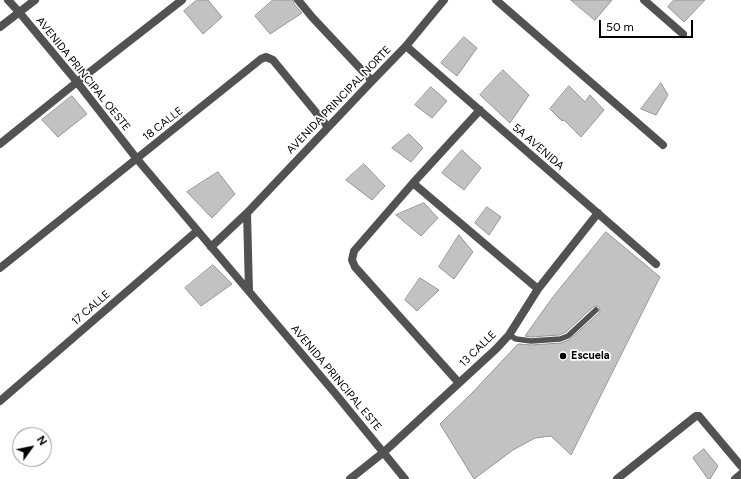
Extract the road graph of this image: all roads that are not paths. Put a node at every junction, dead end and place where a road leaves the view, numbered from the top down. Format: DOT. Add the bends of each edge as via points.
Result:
graph roads {
  1 [pos="8,0"];
  2 [pos="35,0"];
  3 [pos="182,0"];
  4 [pos="298,0"];
  5 [pos="444,0"];
  6 [pos="496,0"];
  7 [pos="644,0"];
  8 [pos="19,12"];
  9 [pos="0,27"];
  10 [pos="683,34"];
  11 [pos="406,46"];
  12 [pos="372,80"];
  13 [pos="77,82"];
  14 [pos="480,110"];
  15 [pos="328,128"];
  16 [pos="0,144"];
  17 [pos="663,145"];
  18 [pos="137,159"];
  19 [pos="413,183"];
  20 [pos="247,213"];
  21 [pos="598,213"];
  22 [pos="197,231"];
  23 [pos="211,246"];
  24 [pos="656,264"];
  25 [pos="0,268"];
  26 [pos="538,289"];
  27 [pos="249,291"];
  28 [pos="596,310"];
  29 [pos="509,335"];
  30 [pos="459,383"];
  31 [pos="0,401"];
  32 [pos="384,452"];
  33 [pos="741,466"];
  34 [pos="741,474"];
  35 [pos="350,479"];
  36 [pos="405,479"];
  37 [pos="617,479"];
  38 [pos="735,479"];
  1 -- 8 [label="street, AVENIDA PRINCIPAL OESTE"];
  2 -- 8 [label="street"];
  3 -- 13 [label="street"];
  4 -- 12 [label="street"];
  5 -- 11 [label="street, AVENIDA PRINCIPAL NORTE"];
  6 -- 17 [label="street"];
  7 -- 10 [label="street"];
  8 -- 9 [label="street"];
  8 -- 13 [label="street, AVENIDA PRINCIPAL OESTE"];
  11 -- 12 [label="street, AVENIDA PRINCIPAL NORTE"];
  11 -- 14 [label="street, 5A AVENIDA"];
  12 -- 15 [label="street, AVENIDA PRINCIPAL NORTE"];
  13 -- 16 [label="street"];
  13 -- 18 [label="street, AVENIDA PRINCIPAL OESTE"];
  14 -- 19 [label="street"];
  14 -- 21 [label="street, 5A AVENIDA"];
  15 -- 18 [label="street, 18 CALLE" via="274,60 266,57"];
  15 -- 20 [label="street, AVENIDA PRINCIPAL NORTE"];
  18 -- 22 [label="street, AVENIDA PRINCIPAL OESTE"];
  18 -- 25 [label="street, 18 CALLE"];
  19 -- 26 [label="street"];
  19 -- 30 [label="street" via="354,252 352,260"];
  20 -- 23 [label="street, AVENIDA PRINCIPAL NORTE"];
  20 -- 27 [label="street"];
  21 -- 24 [label="street, 5A AVENIDA"];
  21 -- 26 [label="street, 13 CALLE"];
  22 -- 23 [label="street, AVENIDA PRINCIPAL OESTE"];
  22 -- 31 [label="street, 17 CALLE"];
  23 -- 27 [label="street, AVENIDA PRINCIPAL OESTE"];
  26 -- 29 [label="street, 13 CALLE"];
  27 -- 32 [label="street, AVENIDA PRINCIPAL ESTE"];
  28 -- 29 [label="lane" via="568,336 560,339 530,341"];
  29 -- 30 [label="street, 13 CALLE"];
  30 -- 32 [label="street, 13 CALLE"];
  32 -- 35 [label="street, 13 CALLE"];
  32 -- 36 [label="street, AVENIDA PRINCIPAL ESTE"];
  33 -- 37 [label="street" via="696,416"];
  34 -- 38 [label="street"];
}
